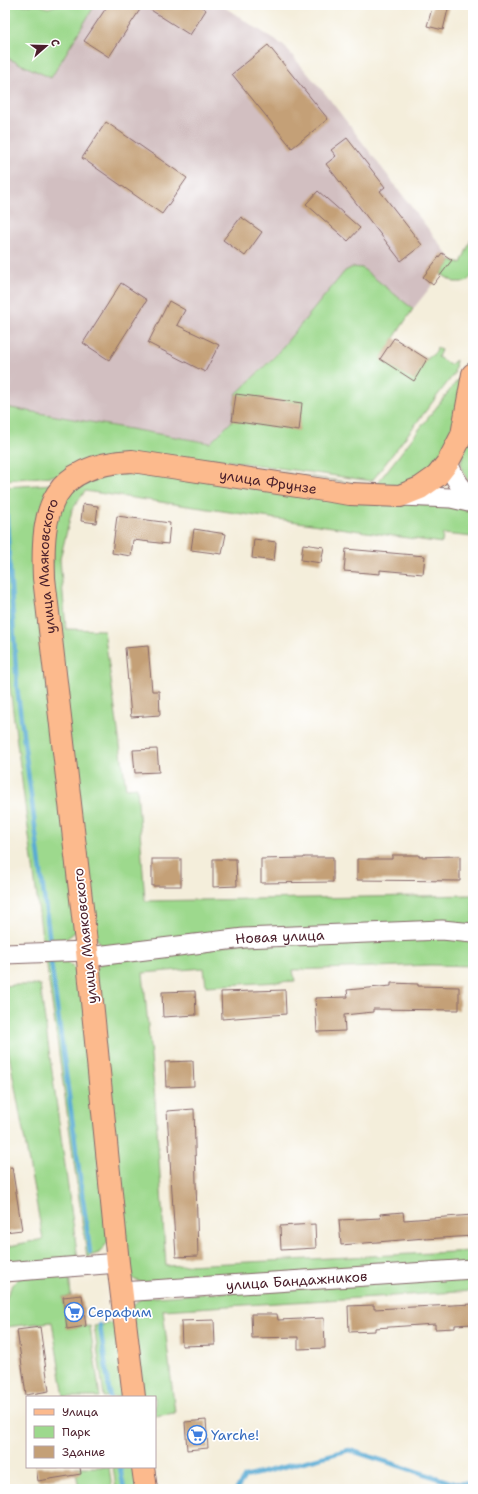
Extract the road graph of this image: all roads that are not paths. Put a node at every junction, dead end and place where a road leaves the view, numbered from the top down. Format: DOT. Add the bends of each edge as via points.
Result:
graph roads {
  1 [pos="473,374"];
  2 [pos="448,462"];
  3 [pos="67,480"];
  4 [pos="400,496"];
  5 [pos="473,499"];
  6 [pos="473,503"];
  7 [pos="473,933"];
  8 [pos="5,954"];
  9 [pos="88,954"];
  10 [pos="118,1263"];
  11 [pos="473,1269"];
  12 [pos="5,1272"];
  13 [pos="121,1292"];
  14 [pos="134,1396"];
  15 [pos="143,1468"];
  16 [pos="146,1489"];
  1 -- 2 [label="main road" via="462,435"];
  2 -- 4 [label="main road" via="437,476 420,488"];
  2 -- 5 [label="street" via="460,488"];
  3 -- 4 [label="main road, улица Фрунзе" via="108,462 132,461 350,494"];
  3 -- 9 [label="main road, улица Маяковского" via="54,498 46,517 42,546 43,572"];
  4 -- 6 [label="street, улица Фрунзе" via="451,498"];
  7 -- 9 [label="street, Новая улица" via="442,930 244,938"];
  8 -- 9 [label="street, Новая улица"];
  9 -- 10 [label="main road, улица Маяковского"];
  10 -- 12 [label="street"];
  10 -- 13 [label="main road, улица Маяковского"];
  11 -- 13 [label="street, улица Бандажников"];
  13 -- 14 [label="main road, улица Маяковского"];
  15 -- 16 [label="main road"];
}
